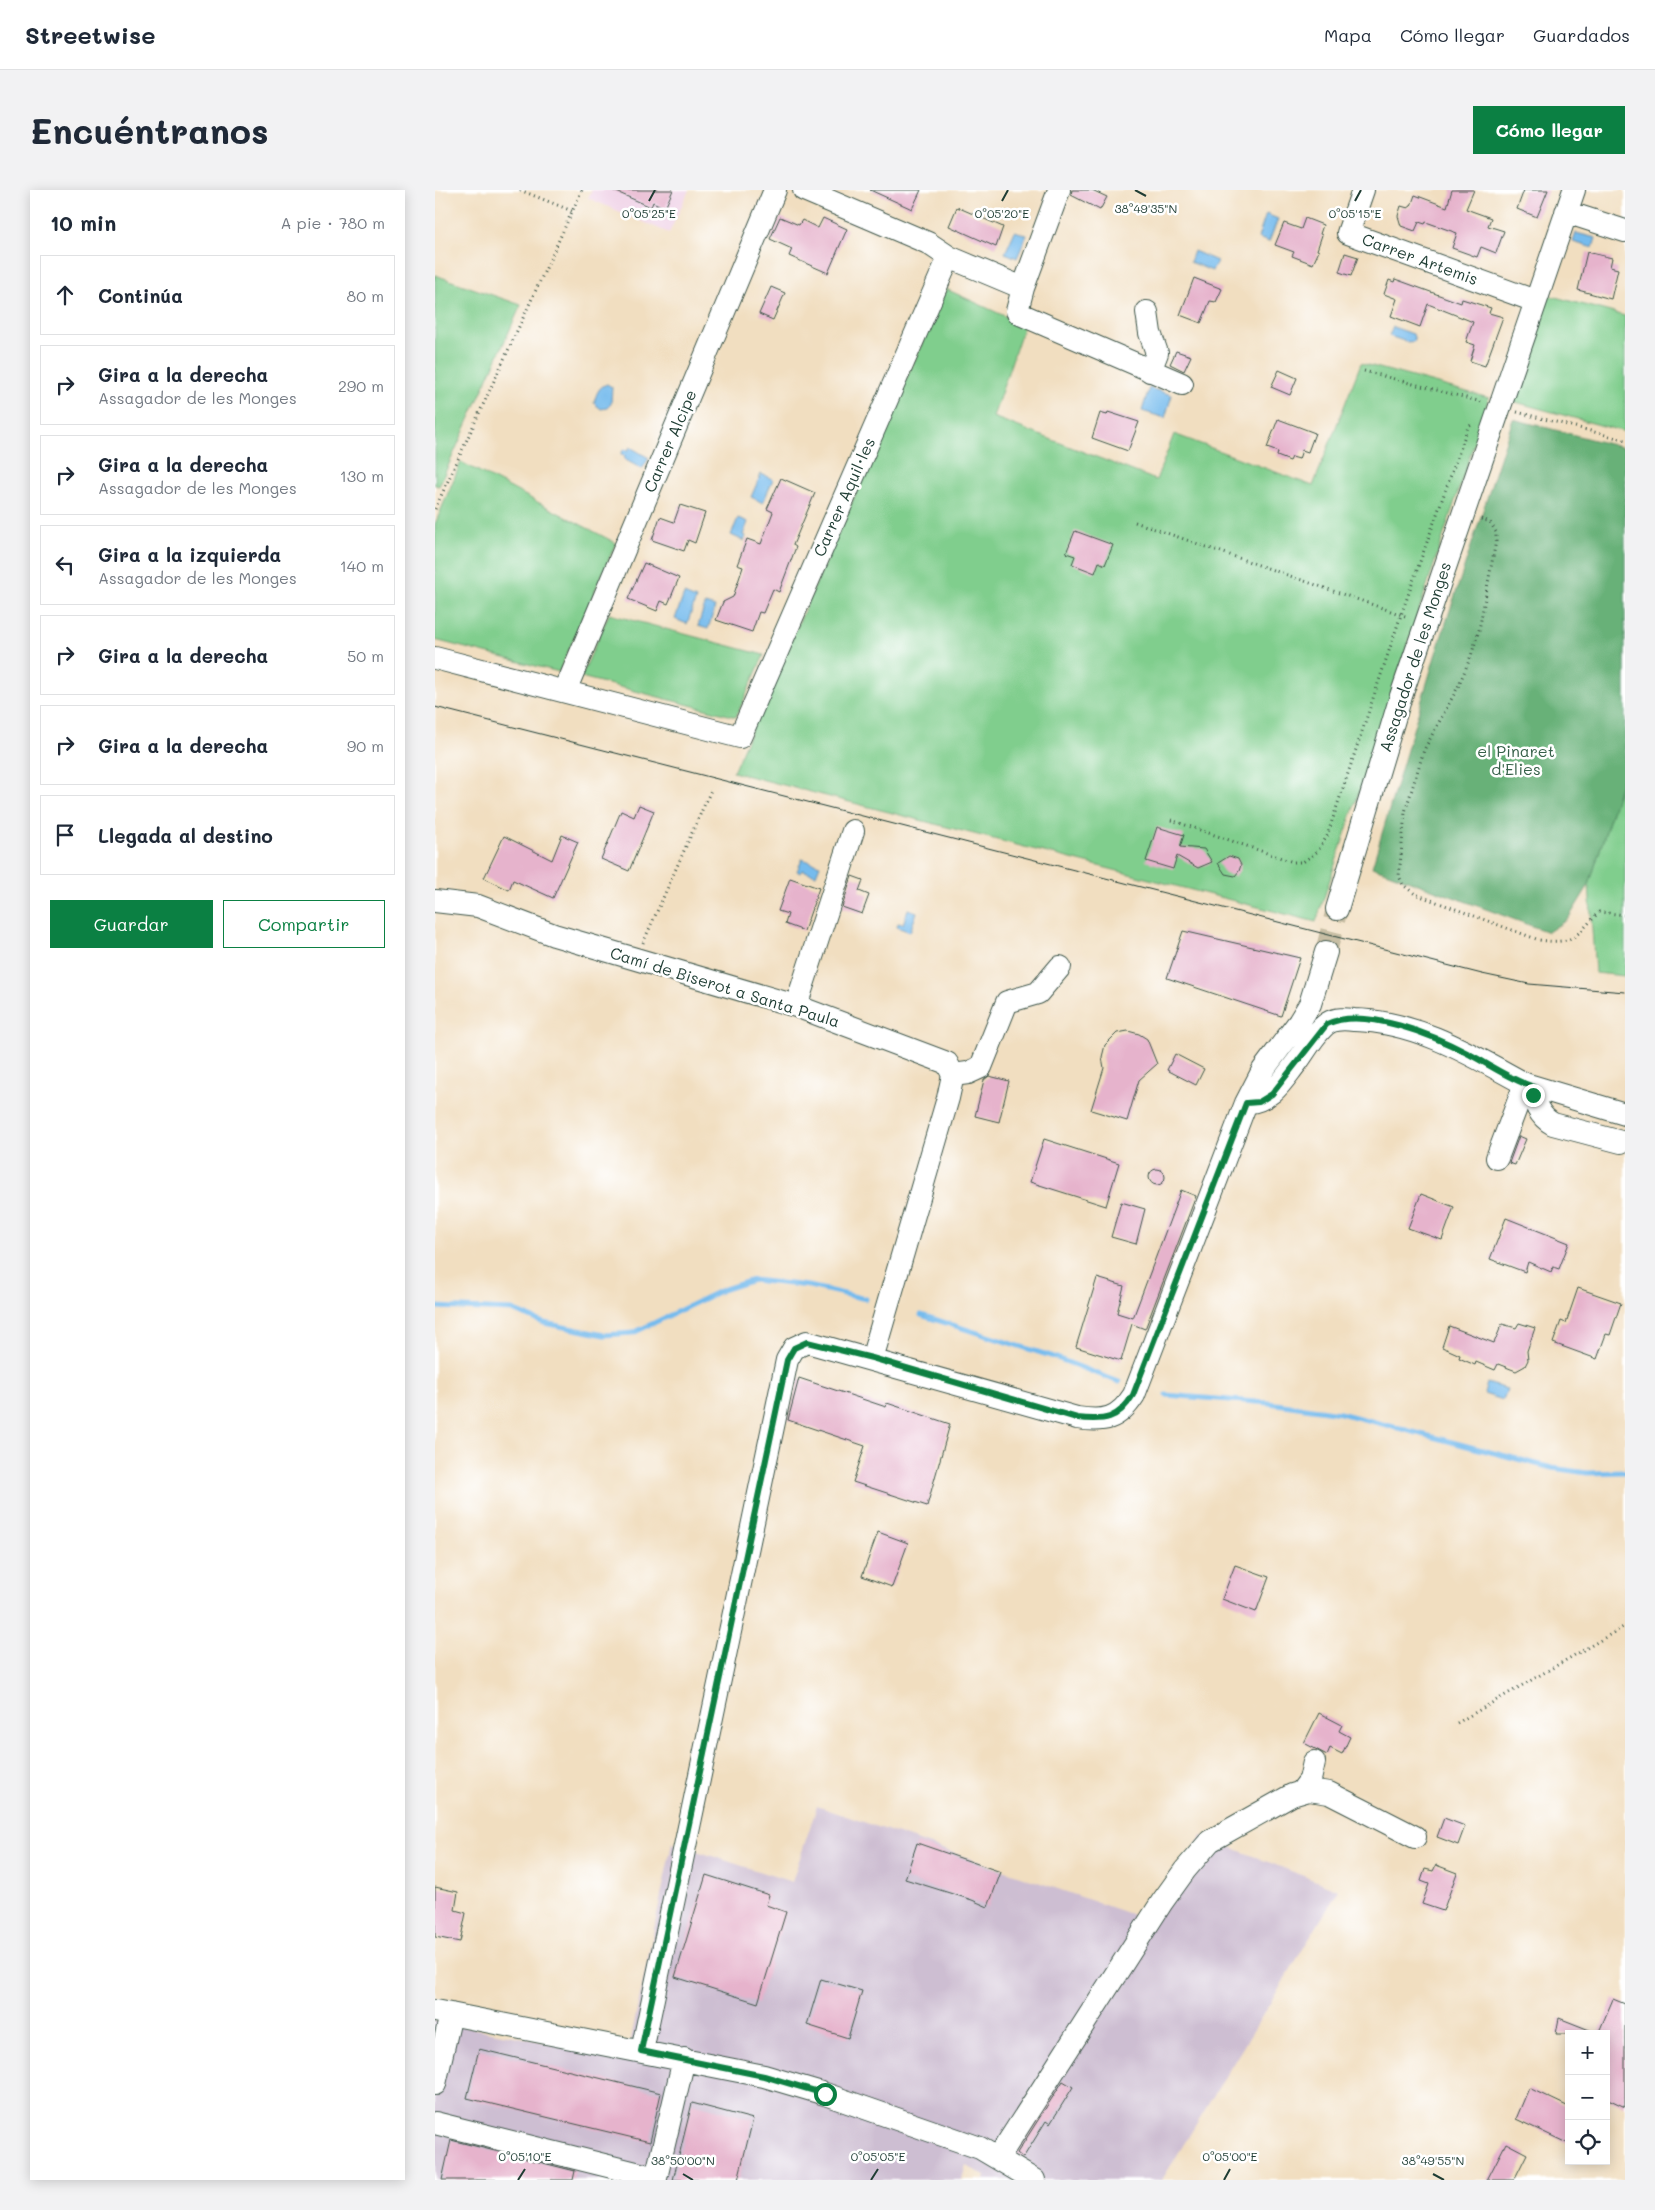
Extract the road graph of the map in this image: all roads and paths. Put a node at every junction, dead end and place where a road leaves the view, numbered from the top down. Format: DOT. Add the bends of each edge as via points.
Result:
graph roads {
  1 [pos="520,190"];
  2 [pos="582,190"];
  3 [pos="775,190"];
  4 [pos="805,190"];
  5 [pos="1059,190"];
  6 [pos="1363,190"];
  7 [pos="1574,190"];
  8 [pos="572,211"];
  9 [pos="1566,212"];
  10 [pos="1625,231"];
  11 [pos="949,257"];
  12 [pos="1023,288"];
  13 [pos="1535,301"];
  14 [pos="1147,312"];
  15 [pos="1364,370"];
  16 [pos="1150,371"];
  17 [pos="1181,384"];
  18 [pos="1496,417"];
  19 [pos="1625,440"];
  20 [pos="435,509"];
  21 [pos="1464,512"];
  22 [pos="1135,522"];
  23 [pos="1401,615"];
  24 [pos="1425,623"];
  25 [pos="435,658"];
  26 [pos="565,691"];
  27 [pos="711,790"];
  28 [pos="1171,820"];
  29 [pos="853,831"];
  30 [pos="435,901"];
  31 [pos="1337,909"];
  32 [pos="1625,915"];
  33 [pos="1326,952"];
  34 [pos="636,959"];
  35 [pos="1060,967"];
  36 [pos="796,1006"];
  37 [pos="953,1075"];
  38 [pos="1529,1085"];
  39 [pos="1246,1103"];
  40 [pos="1625,1114"];
  41 [pos="1621,1142"];
  42 [pos="1497,1158"];
  43 [pos="872,1358"];
  44 [pos="1625,1626"];
  45 [pos="1457,1723"];
  46 [pos="1315,1762"];
  47 [pos="1301,1792"];
  48 [pos="1415,1838"];
  49 [pos="443,2013"];
  50 [pos="641,2051"];
  51 [pos="684,2060"];
  52 [pos="435,2084"];
  53 [pos="435,2123"];
  54 [pos="998,2158"];
  55 [pos="1034,2180"];
  1 -- 8 [label="path"];
  2 -- 8 [label="path"];
  3 -- 26 [label="street, Carrer Alcipe"];
  4 -- 11 [label="street" via="928,243"];
  5 -- 12 [label="street"];
  6 -- 13 [label="street, Carrer Artemis" via="1348,233"];
  7 -- 9 [label="street"];
  8 -- 20 [label="path"];
  9 -- 10 [label="street"];
  9 -- 13 [label="street"];
  11 -- 12 [label="street"];
  11 -- 26 [label="street, Carrer Aquil·les" via="740,737"];
  12 -- 16 [label="street" via="1017,311 1020,314"];
  13 -- 18 [label="street"];
  14 -- 16 [label="street" via="1157,353"];
  15 -- 18 [label="path"];
  16 -- 17 [label="street"];
  18 -- 19 [label="path"];
  18 -- 21 [label="street, Assagador de les Monges"];
  18 -- 23 [label="path" via="1468,428"];
  21 -- 24 [label="street, Assagador de les Monges"];
  21 -- 32 [label="path" via="1490,522 1496,532 1496,541 1471,656 1424,750 1405,812 1399,876 1403,885 1415,894 1539,940 1557,943 1574,939 1599,912"];
  22 -- 23 [label="path"];
  23 -- 24 [label="path"];
  23 -- 28 [label="path" via="1327,836 1314,855 1303,862 1293,862"];
  24 -- 31 [label="street, Assagador de les Monges"];
  25 -- 26 [label="street"];
  27 -- 34 [label="path"];
  29 -- 36 [label="street"];
  30 -- 34 [label="street, Camí de Biserot a Santa Paula" via="478,906 554,935"];
  33 -- 39 [label="street" via="1310,1004 1263,1070"];
  34 -- 36 [label="street, Camí de Biserot a Santa Paula"];
  35 -- 37 [label="street" via="1038,993 1007,1002 981,1066"];
  36 -- 37 [label="street, Camí de Biserot a Santa Paula" via="947,1064"];
  37 -- 43 [label="street"];
  38 -- 39 [label="street" via="1438,1039 1378,1021 1336,1020 1317,1035 1272,1094 1259,1102"];
  38 -- 40 [label="street"];
  38 -- 41 [label="street" via="1543,1118 1553,1124"];
  38 -- 42 [label="street"];
  39 -- 43 [label="street" via="1133,1395 1121,1411 1108,1419 1077,1418"];
  43 -- 50 [label="street" via="807,1342 794,1348 787,1360"];
  44 -- 45 [label="path"];
  46 -- 47 [label="street" via="1310,1780"];
  47 -- 48 [label="street" via="1329,1793"];
  47 -- 54 [label="street" via="1239,1823 1202,1849 1162,1902"];
  49 -- 50 [label="street"];
  49 -- 52 [label="street"];
  50 -- 51 [label="street"];
  51 -- 53 [label="street" via="656,2178"];
  51 -- 54 [label="street" via="764,2076 825,2094 980,2148"];
  54 -- 55 [label="street"];
}
